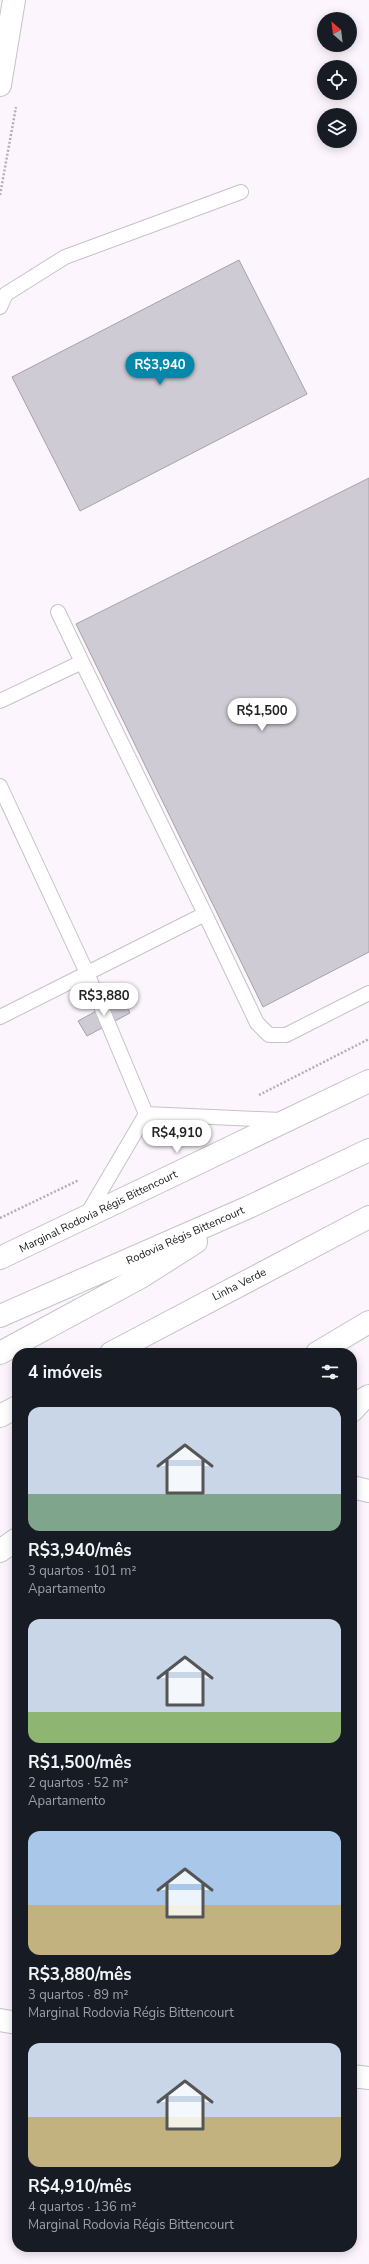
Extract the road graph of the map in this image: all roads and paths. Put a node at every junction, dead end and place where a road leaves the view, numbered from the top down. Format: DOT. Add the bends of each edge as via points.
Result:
graph roads {
  1 [pos="14,0"];
  2 [pos="0,85"];
  3 [pos="241,192"];
  4 [pos="0,307"];
  5 [pos="58,612"];
  6 [pos="82,662"];
  7 [pos="0,701"];
  8 [pos="0,786"];
  9 [pos="205,914"];
  10 [pos="87,973"];
  11 [pos="369,993"];
  12 [pos="0,1017"];
  13 [pos="369,1081"];
  14 [pos="146,1114"];
  15 [pos="286,1121"];
  16 [pos="369,1150"];
  17 [pos="249,1207"];
  18 [pos="86,1216"];
  19 [pos="369,1217"];
  20 [pos="0,1258"];
  21 [pos="0,1316"];
  22 [pos="369,1322"];
  23 [pos="120,1348"];
  24 [pos="325,1348"];
  25 [pos="0,1352"];
  26 [pos="369,1396"];
  27 [pos="357,1406"];
  28 [pos="12,1409"];
  29 [pos="0,1416"];
  30 [pos="357,1488"];
  31 [pos="369,1491"];
  32 [pos="12,1543"];
  33 [pos="0,1551"];
  34 [pos="0,2020"];
  35 [pos="12,2022"];
  36 [pos="357,2077"];
  37 [pos="369,2078"];
  1 -- 2 [label="main road"];
  3 -- 4 [label="lane" via="65,257 6,294"];
  5 -- 6 [label="lane"];
  6 -- 7 [label="lane"];
  6 -- 9 [label="lane"];
  8 -- 10 [label="lane"];
  9 -- 10 [label="lane"];
  9 -- 11 [label="lane" via="257,1023 269,1035 286,1035"];
  10 -- 12 [label="lane"];
  10 -- 14 [label="lane"];
  13 -- 15 [label="main road, Marginal Rodovia Régis Bittencourt"];
  14 -- 15 [label="lane"];
  14 -- 18 [label="lane"];
  15 -- 18 [label="main road, Marginal Rodovia Régis Bittencourt"];
  16 -- 17 [label="main road, Rodovia Régis Bittencourt"];
  17 -- 21 [label="main road, Rodovia Régis Bittencourt"];
  17 -- 25 [label="main road" via="141,1277"];
  18 -- 20 [label="main road, Marginal Rodovia Régis Bittencourt"];
  19 -- 23 [label="main road, Linha Verde"];
  22 -- 24 [label="main road"];
  26 -- 27 [label="main road"];
  28 -- 29 [label="main road"];
  30 -- 31 [label="main road"];
  32 -- 33 [label="main road"];
  34 -- 35 [label="main road"];
  36 -- 37 [label="main road"];
}
